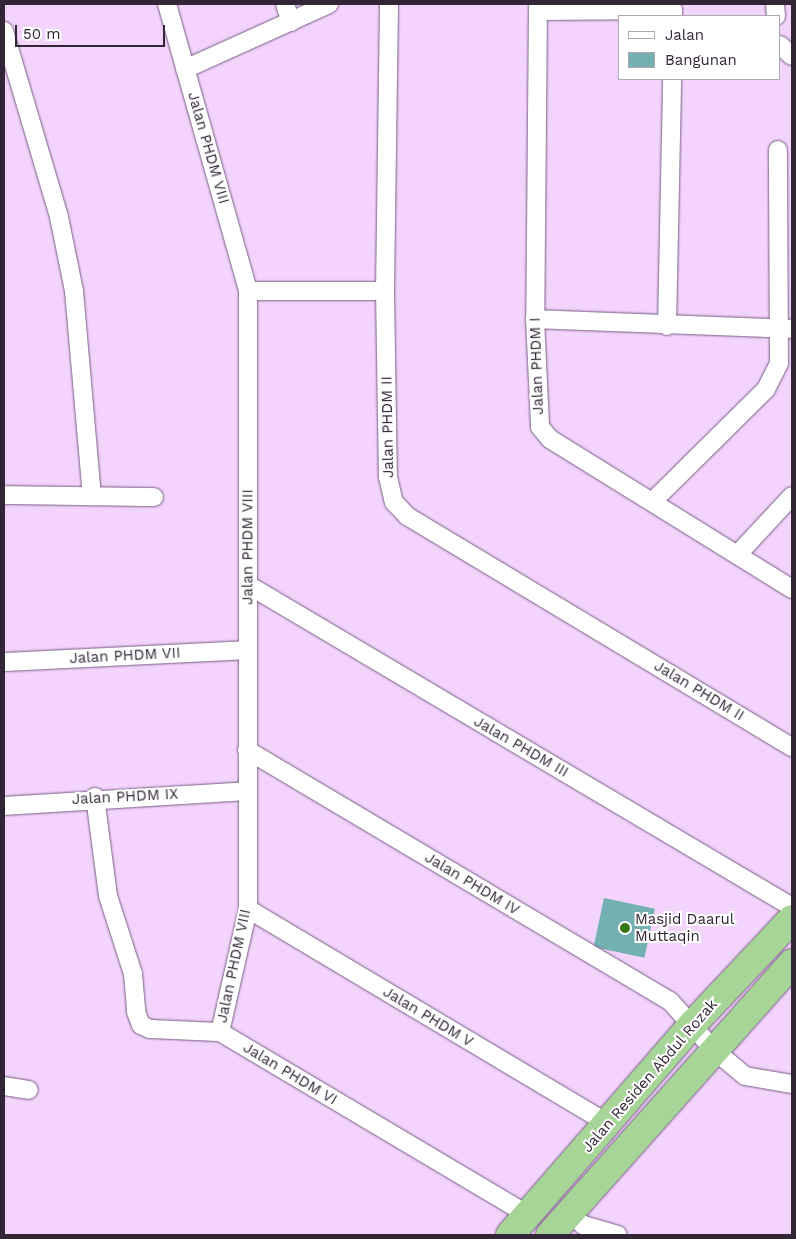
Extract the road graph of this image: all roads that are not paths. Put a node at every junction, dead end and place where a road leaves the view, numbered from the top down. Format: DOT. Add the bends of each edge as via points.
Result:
graph roads {
  1 [pos="167,4"];
  2 [pos="285,4"];
  3 [pos="329,4"];
  4 [pos="389,4"];
  5 [pos="538,7"];
  6 [pos="672,10"];
  7 [pos="291,22"];
  8 [pos="4,31"];
  9 [pos="781,46"];
  10 [pos="792,56"];
  11 [pos="185,69"];
  12 [pos="672,80"];
  13 [pos="778,150"];
  14 [pos="248,291"];
  15 [pos="385,291"];
  16 [pos="535,319"];
  17 [pos="667,326"];
  18 [pos="786,329"];
  19 [pos="4,495"];
  20 [pos="92,496"];
  21 [pos="792,496"];
  22 [pos="154,497"];
  23 [pos="652,502"];
  24 [pos="738,554"];
  25 [pos="250,586"];
  26 [pos="792,590"];
  27 [pos="246,650"];
  28 [pos="4,662"];
  29 [pos="792,747"];
  30 [pos="247,750"];
  31 [pos="247,791"];
  32 [pos="95,797"];
  33 [pos="4,806"];
  34 [pos="792,907"];
  35 [pos="248,908"];
  36 [pos="792,919"];
  37 [pos="792,963"];
  38 [pos="693,1024"];
  39 [pos="220,1032"];
  40 [pos="714,1050"];
  41 [pos="792,1084"];
  42 [pos="4,1086"];
  43 [pos="29,1090"];
  44 [pos="608,1124"];
  45 [pos="570,1213"];
  46 [pos="527,1214"];
  47 [pos="510,1235"];
  48 [pos="550,1235"];
  49 [pos="618,1235"];
  1 -- 11 [label="street, Jalan PHDM VIII"];
  2 -- 7 [label="street"];
  3 -- 7 [label="street"];
  4 -- 15 [label="street, Jalan PHDM II"];
  5 -- 6 [label="street"];
  5 -- 16 [label="street, Jalan PHDM I"];
  7 -- 11 [label="street"];
  8 -- 20 [label="street" via="59,217 74,291"];
  9 -- 10 [label="street"];
  11 -- 14 [label="street, Jalan PHDM VIII"];
  12 -- 17 [label="street"];
  13 -- 18 [label="street"];
  14 -- 15 [label="street"];
  14 -- 25 [label="street, Jalan PHDM VIII"];
  15 -- 29 [label="street, Jalan PHDM II" via="388,477 399,508"];
  16 -- 17 [label="street"];
  16 -- 23 [label="street, Jalan PHDM I" via="540,427 550,439"];
  17 -- 18 [label="street"];
  18 -- 23 [label="street" via="779,363 766,389"];
  19 -- 20 [label="street"];
  20 -- 22 [label="street"];
  21 -- 24 [label="street"];
  23 -- 24 [label="street, Jalan PHDM I"];
  24 -- 26 [label="street, Jalan PHDM I"];
  25 -- 27 [label="street, Jalan PHDM VIII"];
  25 -- 34 [label="street, Jalan PHDM III"];
  27 -- 28 [label="street, Jalan PHDM VII"];
  27 -- 30 [label="street, Jalan PHDM VIII"];
  30 -- 31 [label="street, Jalan PHDM VIII"];
  30 -- 38 [label="street, Jalan PHDM IV" via="670,1002"];
  31 -- 32 [label="street, Jalan PHDM IX"];
  31 -- 35 [label="street, Jalan PHDM VIII"];
  32 -- 33 [label="street, Jalan PHDM IX"];
  32 -- 39 [label="street, Jalan PHDM VI" via="108,896 134,974 139,1021 150,1029"];
  35 -- 39 [label="street, Jalan PHDM VIII"];
  35 -- 44 [label="street, Jalan PHDM V"];
  36 -- 38 [label="highway, Jalan Residen Abdul Rozak"];
  37 -- 40 [label="highway, Jalan Residen Abdul Rozak"];
  38 -- 40 [label="street, Jalan PHDM IV"];
  38 -- 44 [label="highway, Jalan Residen Abdul Rozak"];
  39 -- 46 [label="street, Jalan PHDM VI"];
  40 -- 41 [label="street, Jalan PHDM IV" via="745,1076"];
  40 -- 45 [label="highway, Jalan Residen Abdul Rozak"];
  42 -- 43 [label="street"];
  44 -- 46 [label="highway, Jalan Residen Abdul Rozak"];
  45 -- 48 [label="highway, Jalan Residen Abdul Rozak"];
  45 -- 49 [label="street" via="583,1225"];
  46 -- 47 [label="highway, Jalan Residen Abdul Rozak"];
}
